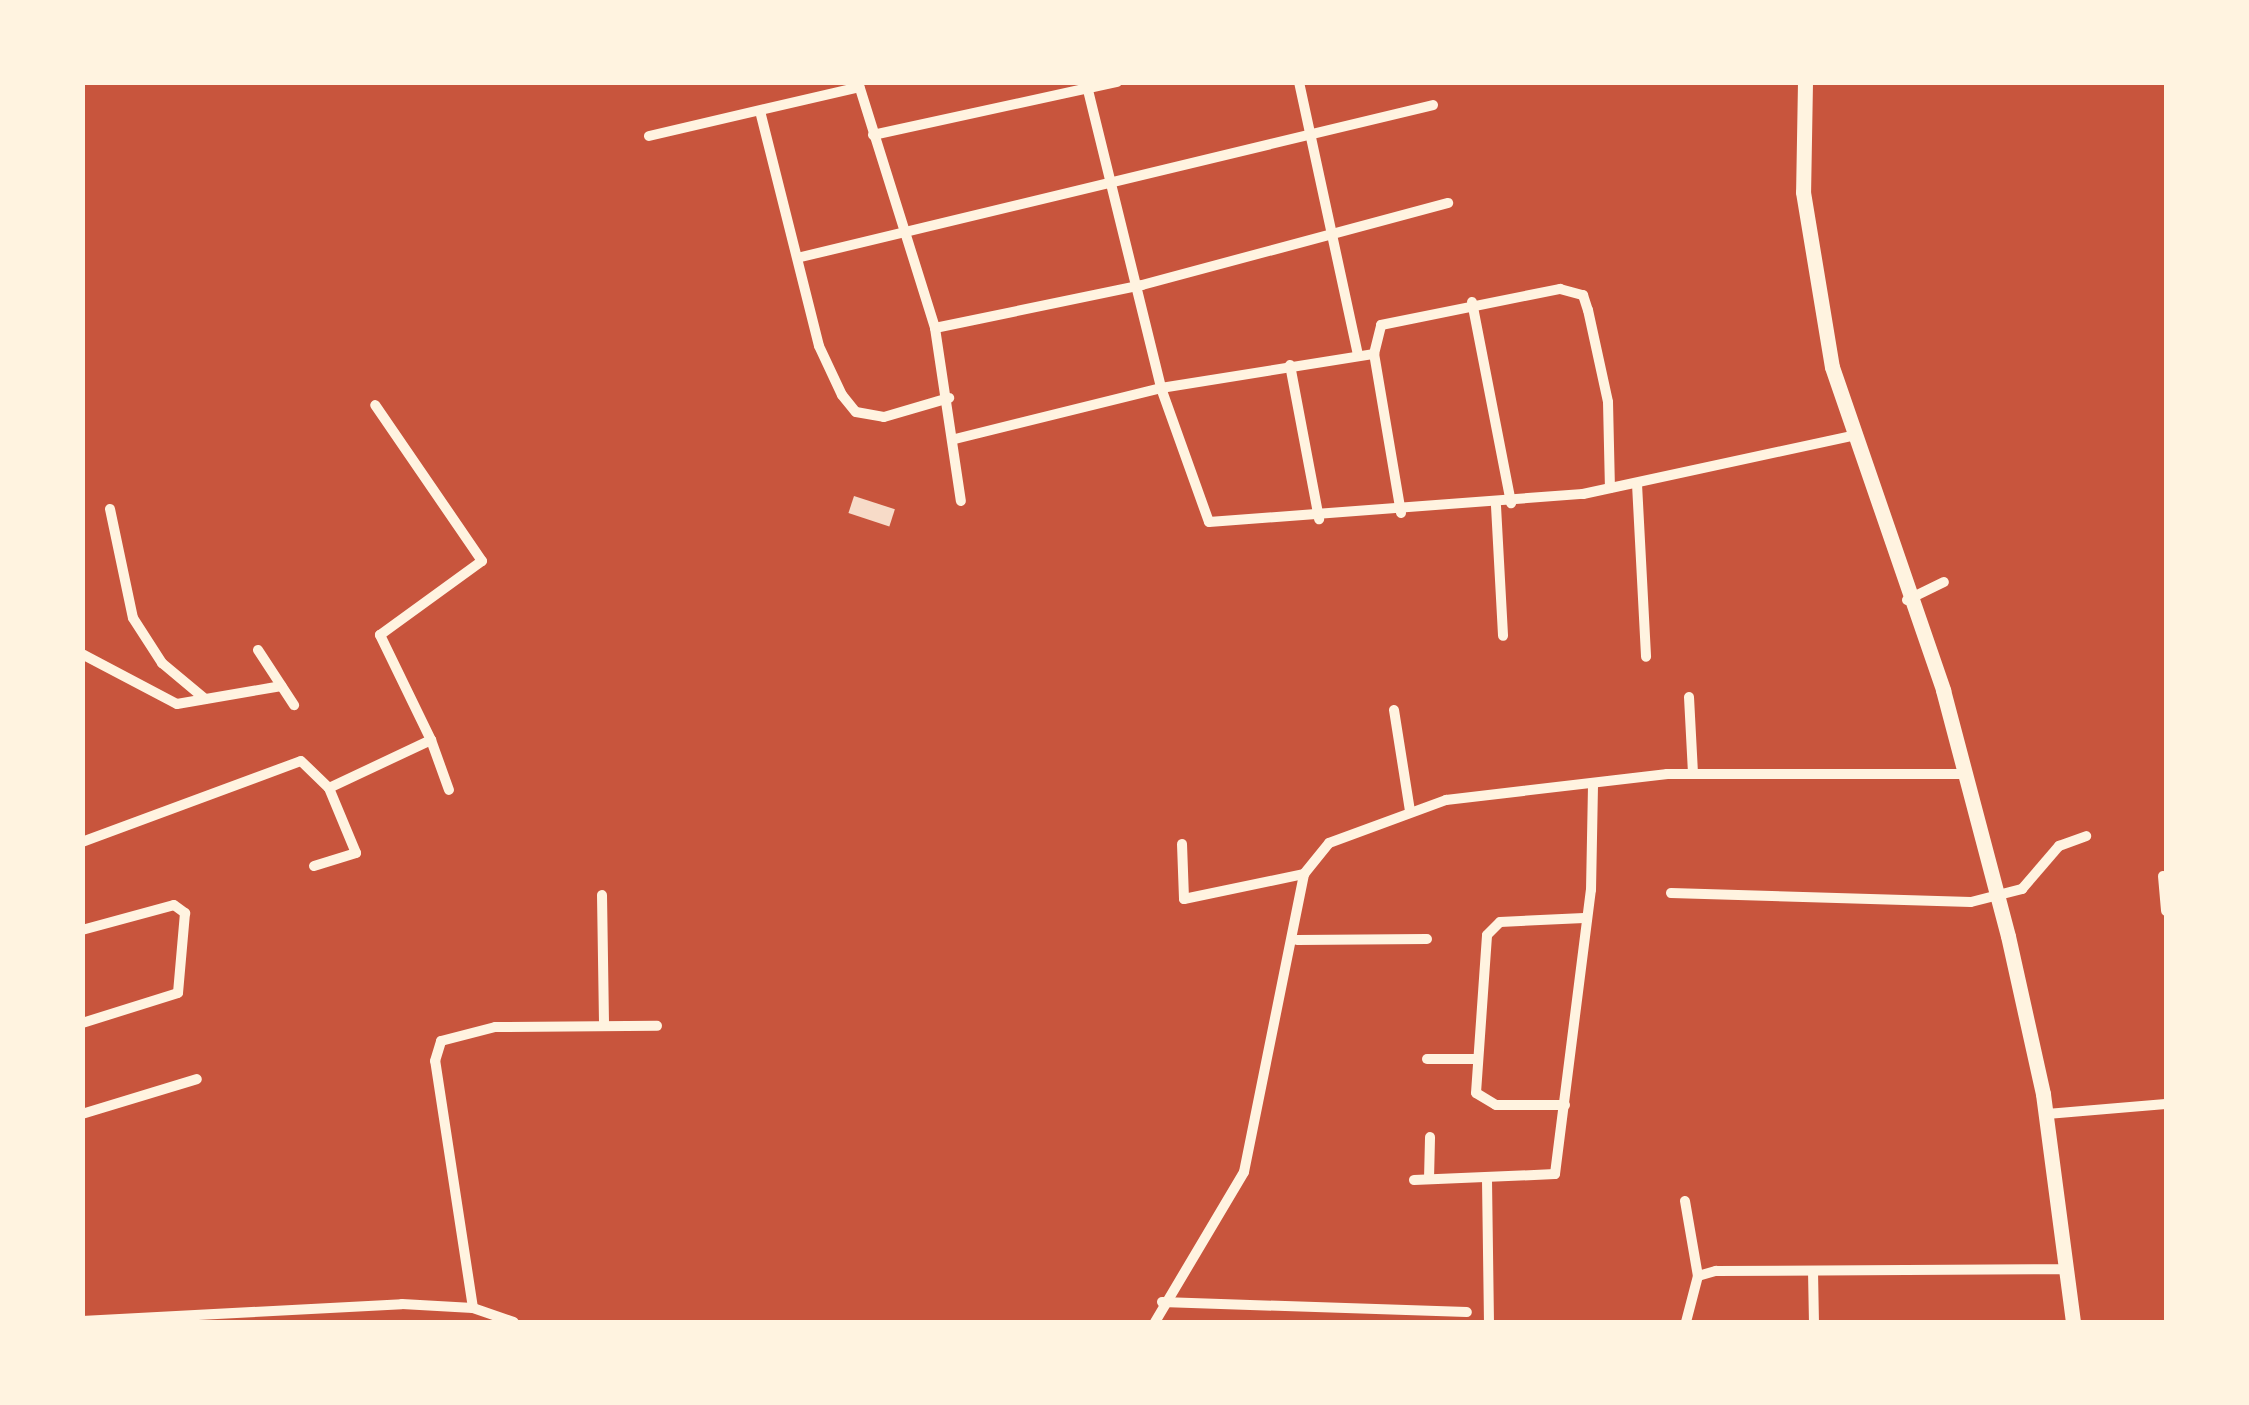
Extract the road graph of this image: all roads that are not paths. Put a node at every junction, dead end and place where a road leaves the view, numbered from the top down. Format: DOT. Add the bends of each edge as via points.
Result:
graph roads {
  1 [pos="1117,82"];
  2 [pos="1299,82"];
  3 [pos="1805,82"];
  4 [pos="859,85"];
  5 [pos="1086,86"];
  6 [pos="1433,105"];
  7 [pos="760,111"];
  8 [pos="873,134"];
  9 [pos="649,136"];
  10 [pos="1309,136"];
  11 [pos="1112,183"];
  12 [pos="1448,203"];
  13 [pos="908,228"];
  14 [pos="1330,230"];
  15 [pos="801,257"];
  16 [pos="1142,285"];
  17 [pos="1472,302"];
  18 [pos="935,328"];
  19 [pos="1374,354"];
  20 [pos="1358,355"];
  21 [pos="1290,365"];
  22 [pos="1162,388"];
  23 [pos="949,398"];
  24 [pos="376,405"];
  25 [pos="1856,436"];
  26 [pos="955,438"];
  27 [pos="1637,484"];
  28 [pos="1610,488"];
  29 [pos="961,501"];
  30 [pos="1511,504"];
  31 [pos="1496,506"];
  32 [pos="110,509"];
  33 [pos="1401,513"];
  34 [pos="1319,519"];
  35 [pos="1944,582"];
  36 [pos="1906,600"];
  37 [pos="1503,636"];
  38 [pos="258,650"];
  39 [pos="82,654"];
  40 [pos="1646,657"];
  41 [pos="281,686"];
  42 [pos="1689,697"];
  43 [pos="206,699"];
  44 [pos="294,705"];
  45 [pos="1394,710"];
  46 [pos="431,740"];
  47 [pos="1693,773"];
  48 [pos="1967,774"];
  49 [pos="1594,785"];
  50 [pos="330,788"];
  51 [pos="449,790"];
  52 [pos="1410,811"];
  53 [pos="2086,836"];
  54 [pos="82,842"];
  55 [pos="1182,844"];
  56 [pos="314,866"];
  57 [pos="1304,874"];
  58 [pos="2163,876"];
  59 [pos="1671,892"];
  60 [pos="602,895"];
  61 [pos="1996,898"];
  62 [pos="2166,911"];
  63 [pos="1584,918"];
  64 [pos="82,930"];
  65 [pos="1428,939"];
  66 [pos="1297,940"];
  67 [pos="82,1023"];
  68 [pos="604,1026"];
  69 [pos="657,1026"];
  70 [pos="1427,1058"];
  71 [pos="1478,1058"];
  72 [pos="197,1079"];
  73 [pos="2166,1104"];
  74 [pos="1566,1105"];
  75 [pos="82,1114"];
  76 [pos="2047,1114"];
  77 [pos="1430,1136"];
  78 [pos="1414,1180"];
  79 [pos="1429,1180"];
  80 [pos="1487,1180"];
  81 [pos="1685,1200"];
  82 [pos="2068,1269"];
  83 [pos="1812,1271"];
  84 [pos="1698,1276"];
  85 [pos="1162,1302"];
  86 [pos="473,1308"];
  87 [pos="319,1309"];
  88 [pos="1467,1312"];
  89 [pos="82,1321"];
  90 [pos="317,1322"];
  91 [pos="514,1322"];
  92 [pos="1155,1322"];
  93 [pos="1488,1322"];
  94 [pos="1686,1322"];
  95 [pos="1814,1322"];
  96 [pos="2073,1322"];
  1 -- 5 [label="street"];
  2 -- 10 [label="street"];
  3 -- 25 [label="main road" via="1802,192 1816,292"];
  4 -- 7 [label="street"];
  4 -- 8 [label="street"];
  5 -- 8 [label="street"];
  5 -- 11 [label="street"];
  6 -- 10 [label="street"];
  7 -- 9 [label="street"];
  7 -- 15 [label="street"];
  8 -- 13 [label="street"];
  10 -- 11 [label="street"];
  10 -- 14 [label="street"];
  11 -- 13 [label="street"];
  11 -- 16 [label="street"];
  12 -- 14 [label="street"];
  13 -- 15 [label="street"];
  13 -- 18 [label="street"];
  14 -- 16 [label="street"];
  14 -- 20 [label="street"];
  15 -- 23 [label="street" via="819,346 856,412 894,415"];
  16 -- 18 [label="street"];
  16 -- 22 [label="street"];
  17 -- 19 [label="street" via="1393,318 1380,325"];
  17 -- 28 [label="street" via="1583,294 1608,402"];
  17 -- 30 [label="street"];
  18 -- 23 [label="street"];
  19 -- 20 [label="street"];
  19 -- 33 [label="street"];
  20 -- 21 [label="street"];
  21 -- 22 [label="street"];
  21 -- 34 [label="street"];
  22 -- 26 [label="street"];
  22 -- 34 [label="street" via="1205,519"];
  23 -- 26 [label="street"];
  24 -- 46 [label="street" via="482,561 380,635"];
  25 -- 27 [label="street"];
  25 -- 36 [label="main road"];
  26 -- 29 [label="street"];
  27 -- 28 [label="street"];
  27 -- 40 [label="street"];
  28 -- 30 [label="street"];
  30 -- 31 [label="street"];
  31 -- 33 [label="street"];
  31 -- 37 [label="street"];
  32 -- 43 [label="street" via="133,618 162,662"];
  33 -- 34 [label="street"];
  35 -- 36 [label="street"];
  36 -- 48 [label="main road"];
  38 -- 41 [label="street"];
  39 -- 43 [label="street" via="147,695"];
  41 -- 43 [label="street"];
  41 -- 44 [label="street"];
  42 -- 47 [label="street"];
  45 -- 52 [label="street"];
  46 -- 50 [label="street"];
  46 -- 51 [label="street"];
  47 -- 48 [label="street"];
  47 -- 49 [label="street"];
  48 -- 61 [label="main road"];
  49 -- 52 [label="street" via="1485,793"];
  49 -- 63 [label="street"];
  50 -- 54 [label="street" via="301,761"];
  50 -- 56 [label="street" via="356,853"];
  52 -- 57 [label="street" via="1329,842"];
  53 -- 61 [label="street" via="2063,842 2022,890"];
  55 -- 57 [label="street" via="1184,898"];
  57 -- 66 [label="street"];
  58 -- 62 [label="street"];
  59 -- 61 [label="street"];
  60 -- 68 [label="street"];
  61 -- 76 [label="main road"];
  63 -- 71 [label="street" via="1490,927"];
  63 -- 74 [label="street"];
  64 -- 67 [label="street" via="178,905 185,913 178,993"];
  65 -- 66 [label="street"];
  66 -- 85 [label="street" via="1244,1172"];
  68 -- 69 [label="street"];
  68 -- 86 [label="street" via="480,1028 441,1041 436,1062"];
  70 -- 71 [label="street"];
  71 -- 74 [label="street" via="1480,1099"];
  72 -- 75 [label="street"];
  73 -- 76 [label="street"];
  74 -- 80 [label="street" via="1555,1174"];
  76 -- 82 [label="main road"];
  77 -- 79 [label="street"];
  78 -- 79 [label="street"];
  79 -- 80 [label="street"];
  80 -- 93 [label="street"];
  81 -- 84 [label="street"];
  82 -- 83 [label="street"];
  82 -- 96 [label="main road"];
  83 -- 84 [label="street"];
  83 -- 95 [label="street"];
  84 -- 94 [label="street"];
  85 -- 88 [label="street"];
  85 -- 92 [label="street"];
  86 -- 87 [label="street"];
  86 -- 91 [label="street"];
  87 -- 89 [label="street"];
  87 -- 90 [label="street"];
}
